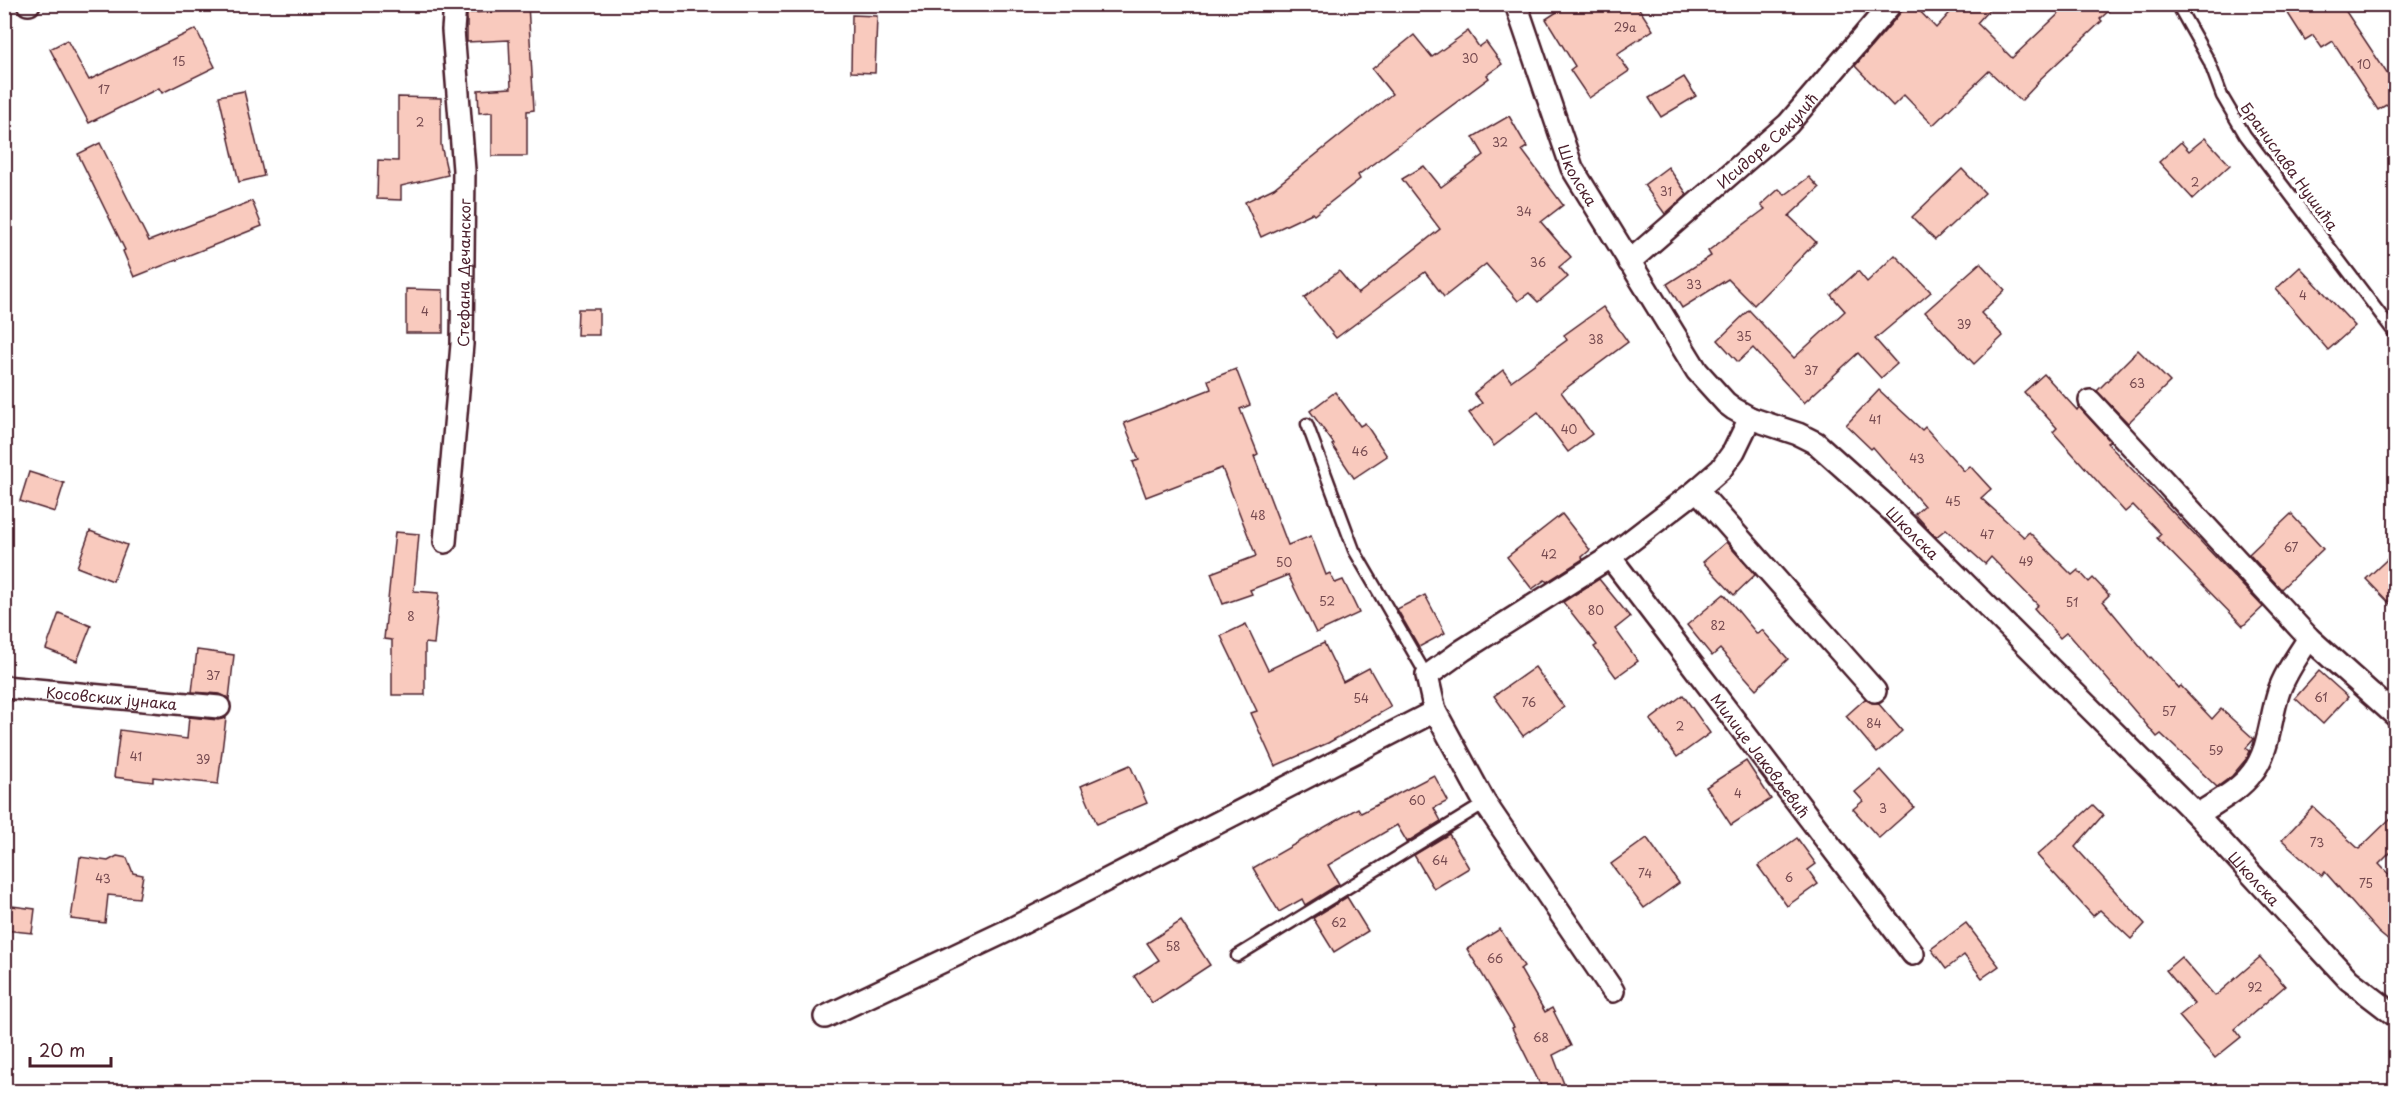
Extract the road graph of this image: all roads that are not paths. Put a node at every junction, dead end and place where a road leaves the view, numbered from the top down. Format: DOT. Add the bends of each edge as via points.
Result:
graph roads {
  1 [pos="455,4"];
  2 [pos="1516,4"];
  3 [pos="1891,4"];
  4 [pos="2177,4"];
  5 [pos="1629,262"];
  6 [pos="2396,335"];
  7 [pos="2090,401"];
  8 [pos="1750,418"];
  9 [pos="1307,424"];
  10 [pos="1697,490"];
  11 [pos="445,542"];
  12 [pos="1610,557"];
  13 [pos="2309,638"];
  14 [pos="1426,676"];
  15 [pos="4,687"];
  16 [pos="1875,691"];
  17 [pos="219,707"];
  18 [pos="1436,711"];
  19 [pos="2396,716"];
  20 [pos="1485,803"];
  21 [pos="2198,815"];
  22 [pos="1913,954"];
  23 [pos="1237,956"];
  24 [pos="1613,991"];
  25 [pos="2396,1016"];
  26 [pos="825,1017"];
  1 -- 11 [label="street, Стефана Дечанског" via="453,30 464,170 462,344"];
  2 -- 5 [label="street, Школска" via="1572,168"];
  3 -- 5 [label="street, Исидоре Секулић" via="1788,124"];
  4 -- 6 [label="lane, Бранислава Нушића" via="2245,135"];
  5 -- 8 [label="street, Школска" via="1697,371 1726,404"];
  7 -- 13 [label="street"];
  8 -- 10 [label="street" via="1721,469"];
  8 -- 21 [label="street, Школска" via="1816,443 1892,511"];
  9 -- 14 [label="lane" via="1354,550"];
  10 -- 12 [label="street"];
  10 -- 16 [label="street"];
  12 -- 14 [label="street"];
  12 -- 22 [label="street, Милице Јаковљевић"];
  13 -- 19 [label="street"];
  13 -- 21 [label="street" via="2278,692 2261,759 2252,774"];
  14 -- 18 [label="street"];
  15 -- 17 [label="street, Косовских јунака"];
  18 -- 20 [label="street"];
  18 -- 26 [label="street" via="1011,929"];
  20 -- 23 [label="lane"];
  20 -- 24 [label="street"];
  21 -- 25 [label="street, Школска" via="2349,980"];
}
